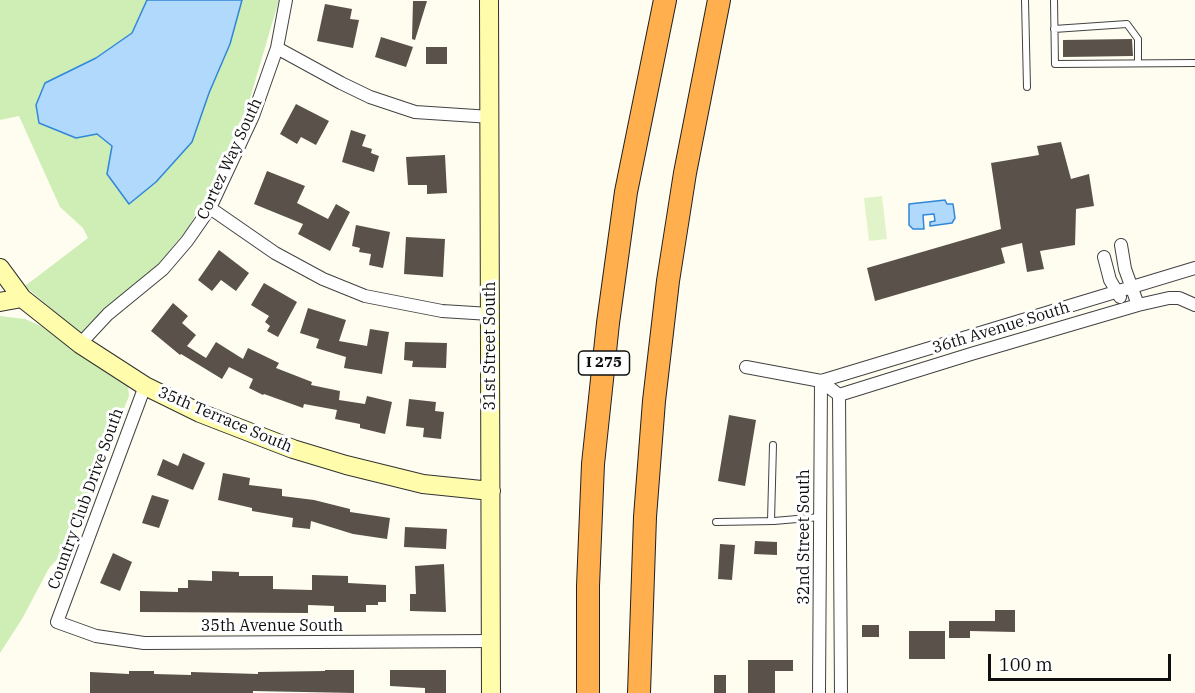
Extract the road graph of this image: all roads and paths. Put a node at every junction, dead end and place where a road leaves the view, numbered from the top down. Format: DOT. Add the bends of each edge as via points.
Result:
graph roads {
  1 [pos="286,0"];
  2 [pos="489,0"];
  3 [pos="664,0"];
  4 [pos="719,0"];
  5 [pos="1025,0"];
  6 [pos="1054,0"];
  7 [pos="1054,30"];
  8 [pos="277,48"];
  9 [pos="1138,63"];
  10 [pos="1195,63"];
  11 [pos="1027,87"];
  12 [pos="491,117"];
  13 [pos="210,208"];
  14 [pos="1121,246"];
  15 [pos="1104,257"];
  16 [pos="0,268"];
  17 [pos="1195,268"];
  18 [pos="1131,287"];
  19 [pos="1117,291"];
  20 [pos="22,298"];
  21 [pos="0,302"];
  22 [pos="1138,305"];
  23 [pos="1195,305"];
  24 [pos="1125,309"];
  25 [pos="490,314"];
  26 [pos="963,337"];
  27 [pos="80,344"];
  28 [pos="971,354"];
  29 [pos="746,367"];
  30 [pos="821,381"];
  31 [pos="145,386"];
  32 [pos="839,395"];
  33 [pos="773,445"];
  34 [pos="490,491"];
  35 [pos="820,517"];
  36 [pos="771,521"];
  37 [pos="716,522"];
  38 [pos="57,622"];
  39 [pos="490,641"];
  40 [pos="491,693"];
  41 [pos="588,693"];
  42 [pos="639,693"];
  43 [pos="819,693"];
  44 [pos="841,693"];
  1 -- 8 [label="street, Cortez Way South"];
  2 -- 12 [label="street, 31st Street South"];
  3 -- 41 [label="highway, I 275" via="626,192 592,464"];
  4 -- 42 [label="highway" via="668,281 645,517"];
  5 -- 11 [label="lane"];
  6 -- 7 [label="lane"];
  7 -- 9 [label="lane" via="1127,24 1138,39"];
  7 -- 9 [label="lane" via="1055,64"];
  8 -- 12 [label="street" via="360,93 415,112"];
  8 -- 13 [label="street, Cortez Way South" via="253,116"];
  9 -- 10 [label="lane"];
  12 -- 25 [label="street, 31st Street South"];
  13 -- 25 [label="street" via="275,253 323,279 366,296 442,311"];
  13 -- 27 [label="street, Cortez Way South" via="163,269 108,314"];
  14 -- 18 [label="street"];
  15 -- 19 [label="street"];
  16 -- 20 [label="street, 35th Terrace South"];
  17 -- 18 [label="street, 36th Avenue South"];
  18 -- 19 [label="street, 36th Avenue South"];
  18 -- 22 [label="street"];
  19 -- 24 [label="street"];
  19 -- 26 [label="street, 36th Avenue South"];
  20 -- 21 [label="street"];
  20 -- 27 [label="street, 35th Terrace South"];
  22 -- 23 [label="street, 36th Avenue South" via="1169,298"];
  22 -- 24 [label="street, 36th Avenue South"];
  24 -- 28 [label="street, 36th Avenue South"];
  25 -- 34 [label="street, 31st Street South"];
  26 -- 28 [label="lane"];
  26 -- 30 [label="street, 36th Avenue South"];
  27 -- 31 [label="street, 35th Terrace South"];
  28 -- 32 [label="street, 36th Avenue South"];
  29 -- 30 [label="street, 36th Avenue South"];
  30 -- 32 [label="street, 36th Avenue South"];
  30 -- 35 [label="street, 32nd Street South"];
  31 -- 34 [label="street, 35th Terrace South" via="220,422 346,465 423,484"];
  31 -- 38 [label="street, Country Club Drive South"];
  32 -- 44 [label="street"];
  33 -- 36 [label="lane"];
  34 -- 39 [label="street, 31st Street South"];
  35 -- 36 [label="lane"];
  35 -- 43 [label="street, 32nd Street South"];
  36 -- 37 [label="lane"];
  38 -- 39 [label="street, 35th Avenue South" via="96,636 144,643"];
  39 -- 40 [label="street, 31st Street South"];
}
